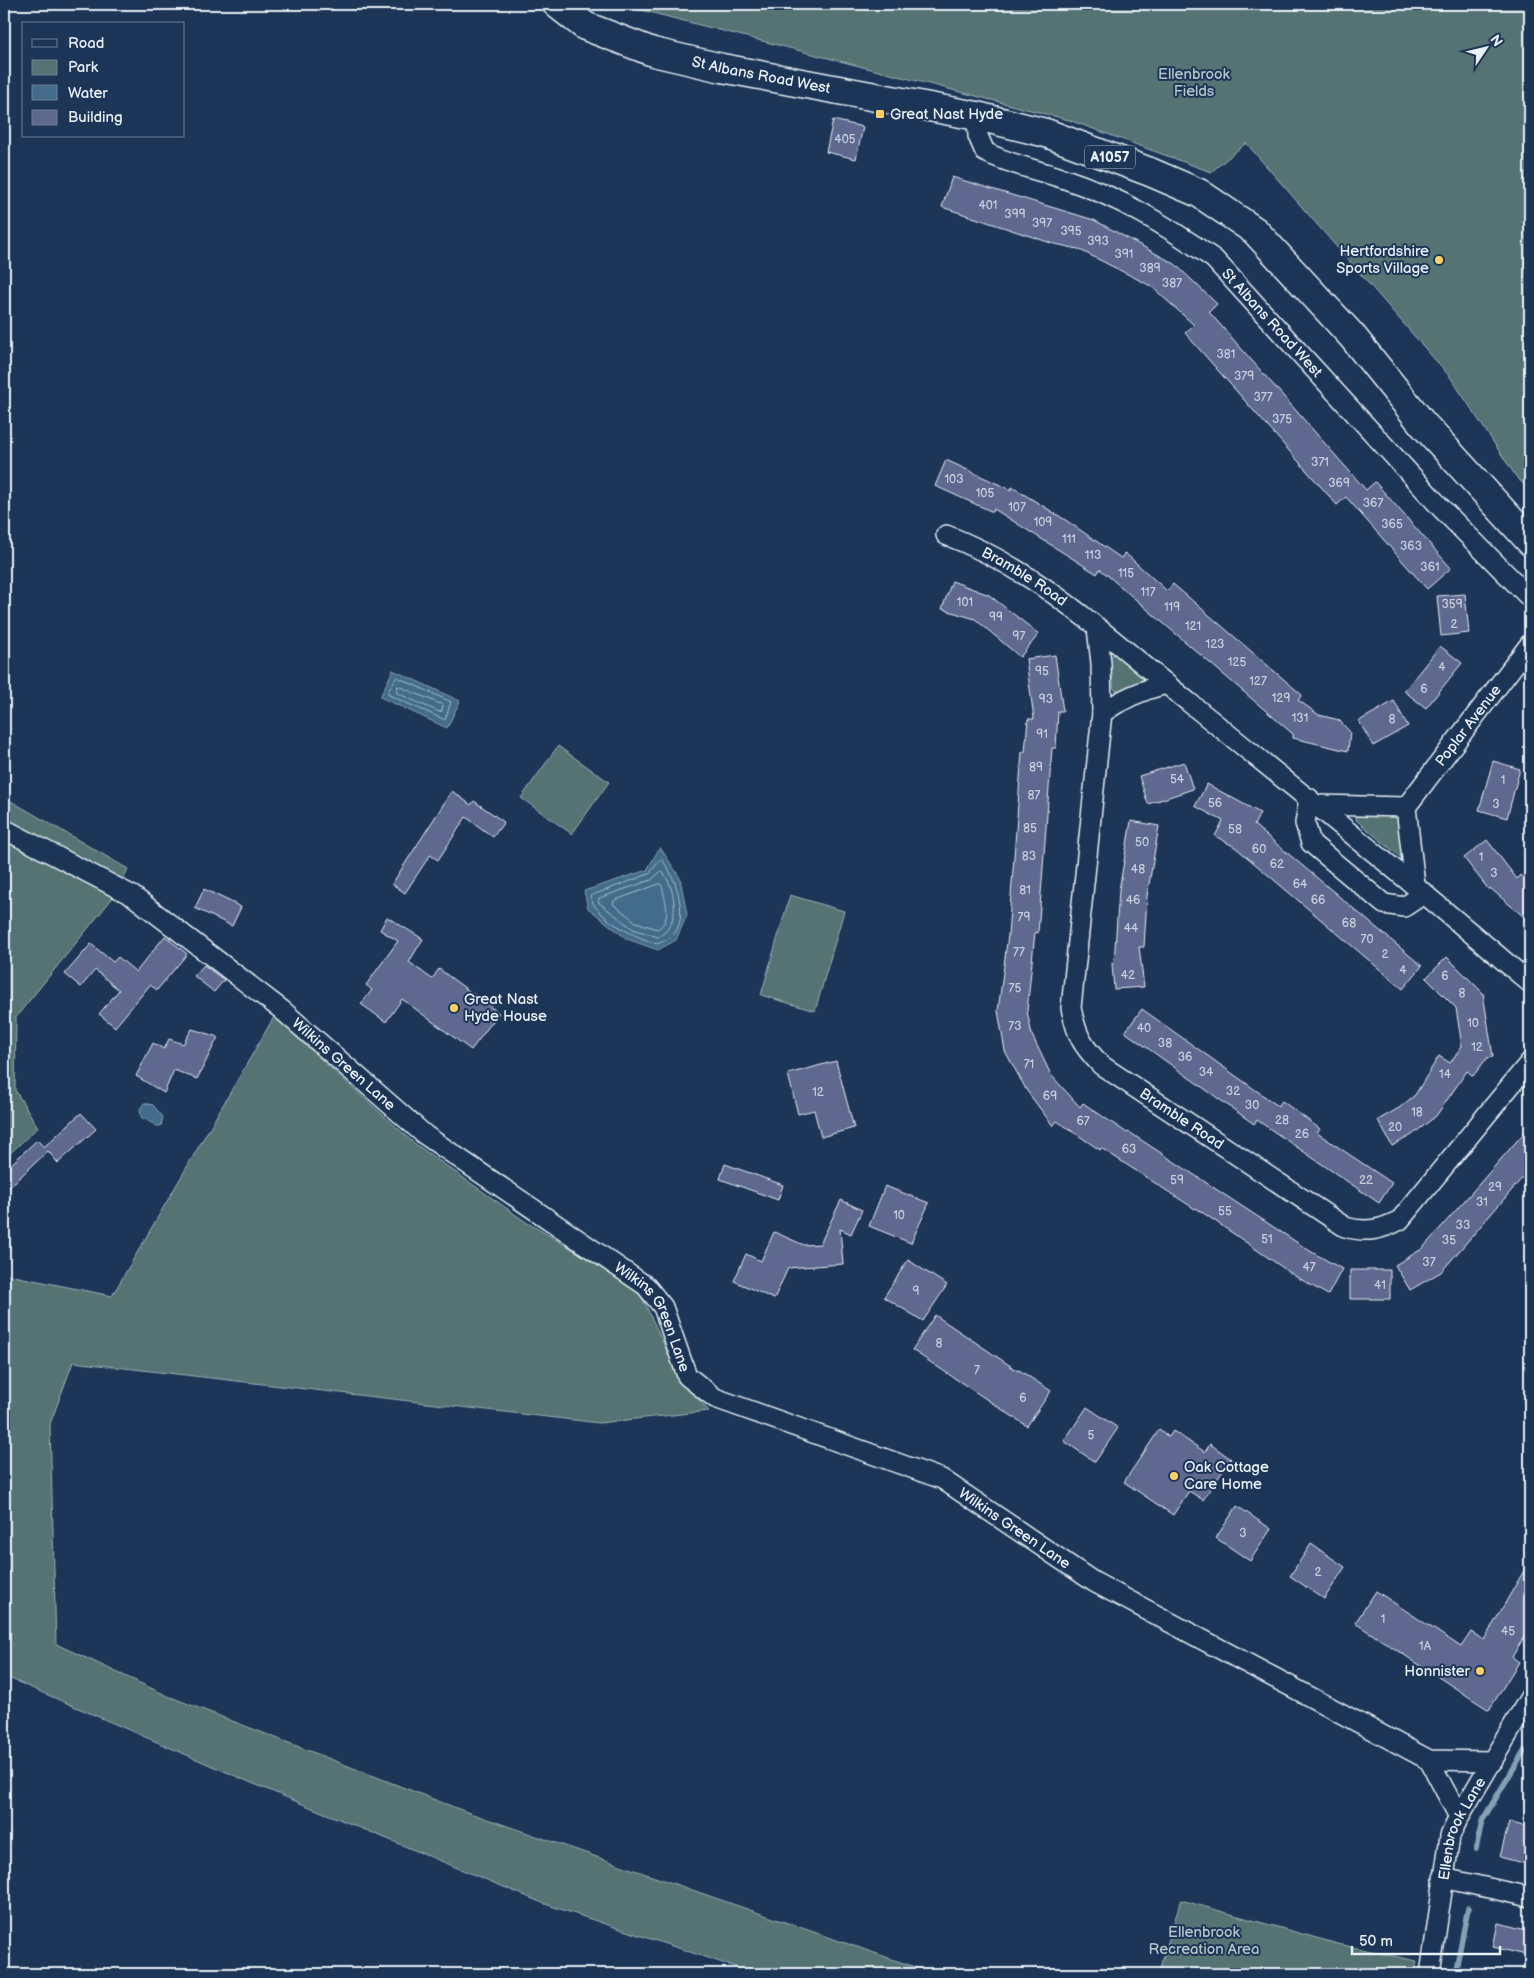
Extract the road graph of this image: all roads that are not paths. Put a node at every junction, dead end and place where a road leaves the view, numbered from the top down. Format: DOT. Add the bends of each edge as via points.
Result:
graph roads {
  1 [pos="557,4"];
  2 [pos="977,116"];
  3 [pos="946,535"];
  4 [pos="1530,541"];
  5 [pos="1530,598"];
  6 [pos="1097,628"];
  7 [pos="1530,645"];
  8 [pos="1166,684"];
  9 [pos="1102,713"];
  10 [pos="1314,802"];
  11 [pos="1406,806"];
  12 [pos="4,829"];
  13 [pos="1420,889"];
  14 [pos="1530,983"];
  15 [pos="1530,1062"];
  16 [pos="1530,1697"];
  17 [pos="1429,1760"];
  18 [pos="1494,1761"];
  19 [pos="1458,1817"];
  20 [pos="1444,1878"];
  21 [pos="1530,1897"];
  22 [pos="1430,1974"];
  1 -- 2 [label="main road, St Albans Road West / A1057" via="585,26 653,52"];
  2 -- 4 [label="main road, St Albans Road West / A1057" via="1046,133 1150,172 1199,193 1255,231 1352,336 1422,423"];
  2 -- 5 [label="street, St Albans Road West" via="978,136 985,152 1004,162 1111,196 1172,229 1214,259 1442,509"];
  3 -- 6 [label="street, Bramble Road" via="972,545 1045,587"];
  6 -- 8 [label="street, Bramble Road"];
  6 -- 9 [label="street, Bramble Road"];
  7 -- 11 [label="street, Poplar Avenue"];
  8 -- 9 [label="street" via="1121,699"];
  8 -- 10 [label="street, Bramble Road"];
  9 -- 15 [label="street, Bramble Road" via="1071,1008 1077,1035 1101,1065 1345,1227 1361,1231 1385,1228 1400,1220"];
  10 -- 11 [label="street"];
  10 -- 13 [label="street, Bramble Road"];
  10 -- 13 [label="street" via="1305,823 1311,843 1384,904 1404,907"];
  11 -- 13 [label="street"];
  12 -- 17 [label="street, Wilkins Green Lane" via="134,896 282,1010 425,1135 646,1286 663,1307 687,1376 715,1398 942,1479 1094,1582"];
  13 -- 14 [label="street, Bramble Road"];
  16 -- 18 [label="street, Ellenbrook Lane"];
  17 -- 18 [label="street, Wilkins Green Lane"];
  17 -- 19 [label="street"];
  18 -- 19 [label="street, Ellenbrook Lane"];
  19 -- 20 [label="street, Ellenbrook Lane" via="1450,1836"];
  20 -- 21 [label="street"];
  20 -- 22 [label="street, Ellenbrook Lane"];
}
